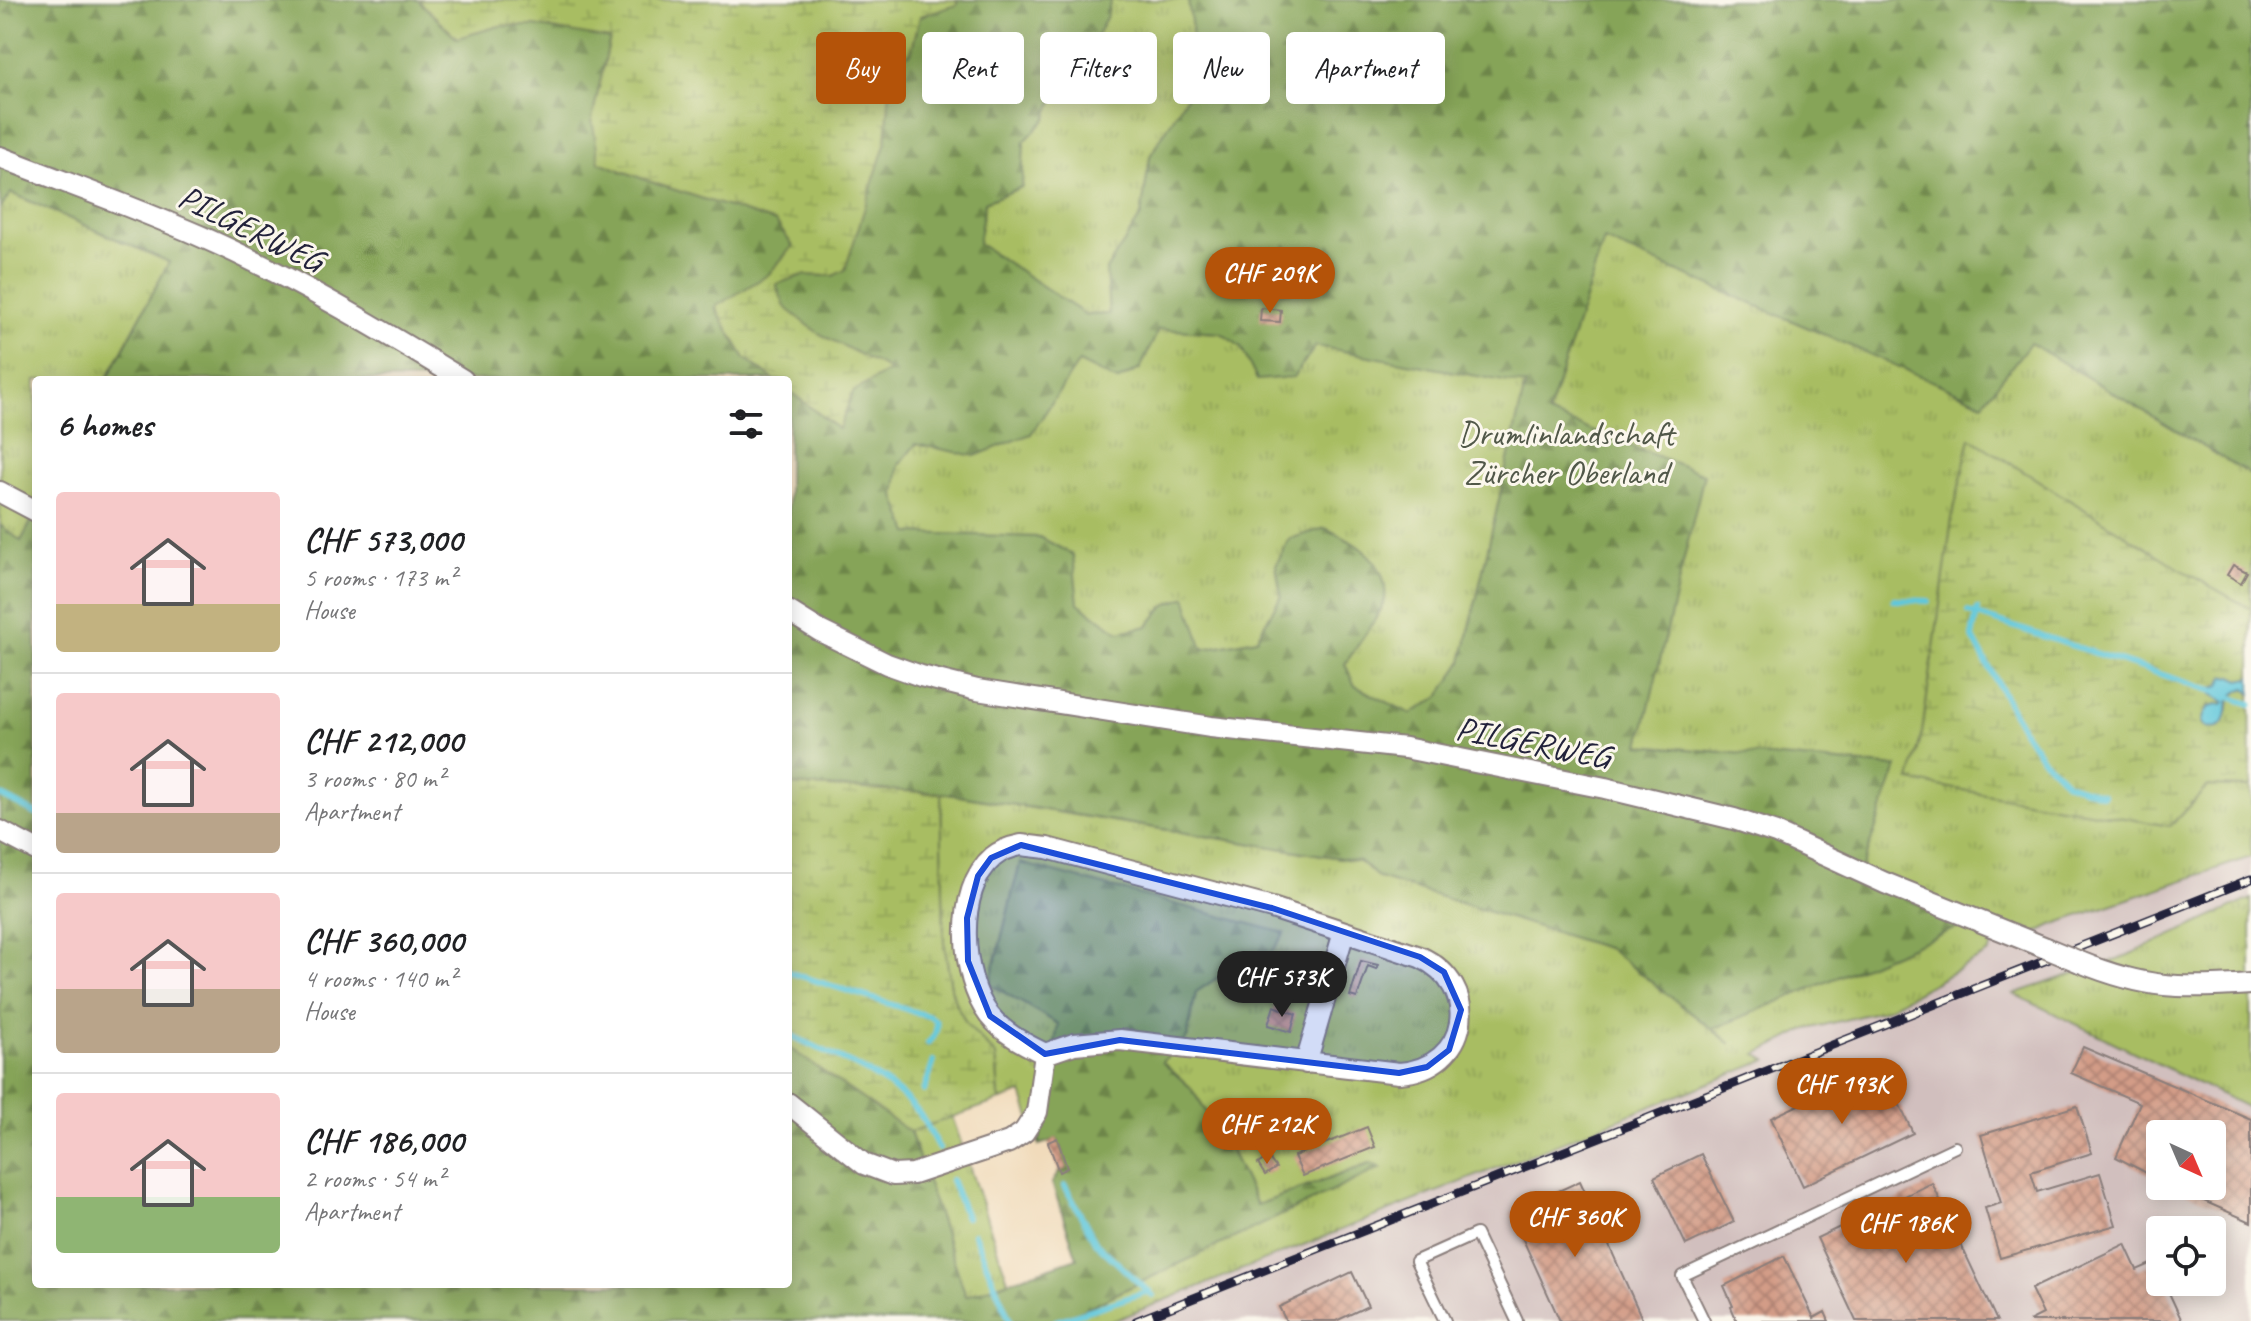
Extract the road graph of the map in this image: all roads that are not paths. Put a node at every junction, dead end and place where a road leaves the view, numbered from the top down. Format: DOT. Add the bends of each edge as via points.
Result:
graph roads {
  1 [pos="0,157"];
  2 [pos="456,376"];
  3 [pos="0,492"];
  4 [pos="32,509"];
  5 [pos="792,614"];
  6 [pos="0,831"];
  7 [pos="32,848"];
  8 [pos="1344,932"];
  9 [pos="2251,984"];
  10 [pos="1045,1054"];
  11 [pos="1306,1063"];
  12 [pos="792,1106"];
  13 [pos="1955,1147"];
  14 [pos="1445,1321"];
  15 [pos="1517,1321"];
  16 [pos="1704,1321"];
  1 -- 2 [label="street, PILGERWEG" via="202,237 358,317"];
  3 -- 4 [label="street"];
  5 -- 9 [label="street, PILGERWEG, bridge" via="887,664 977,690 1211,727 1405,748 1734,819 2131,981 2201,987"];
  6 -- 7 [label="street"];
  8 -- 10 [label="street" via="1047,848 1010,847 991,858 974,887 967,918 968,961 990,1016"];
  8 -- 11 [label="street"];
  8 -- 11 [label="street" via="1420,957 1444,972 1461,1010 1456,1038 1449,1050 1413,1072"];
  10 -- 11 [label="street" via="1074,1044 1120,1040"];
  10 -- 12 [label="street" via="1037,1112 1024,1132 1009,1142 913,1174 893,1175 864,1164"];
  13 -- 16 [label="lane" via="1682,1276"];
  14 -- 15 [label="lane" via="1416,1261 1476,1234"];
}
